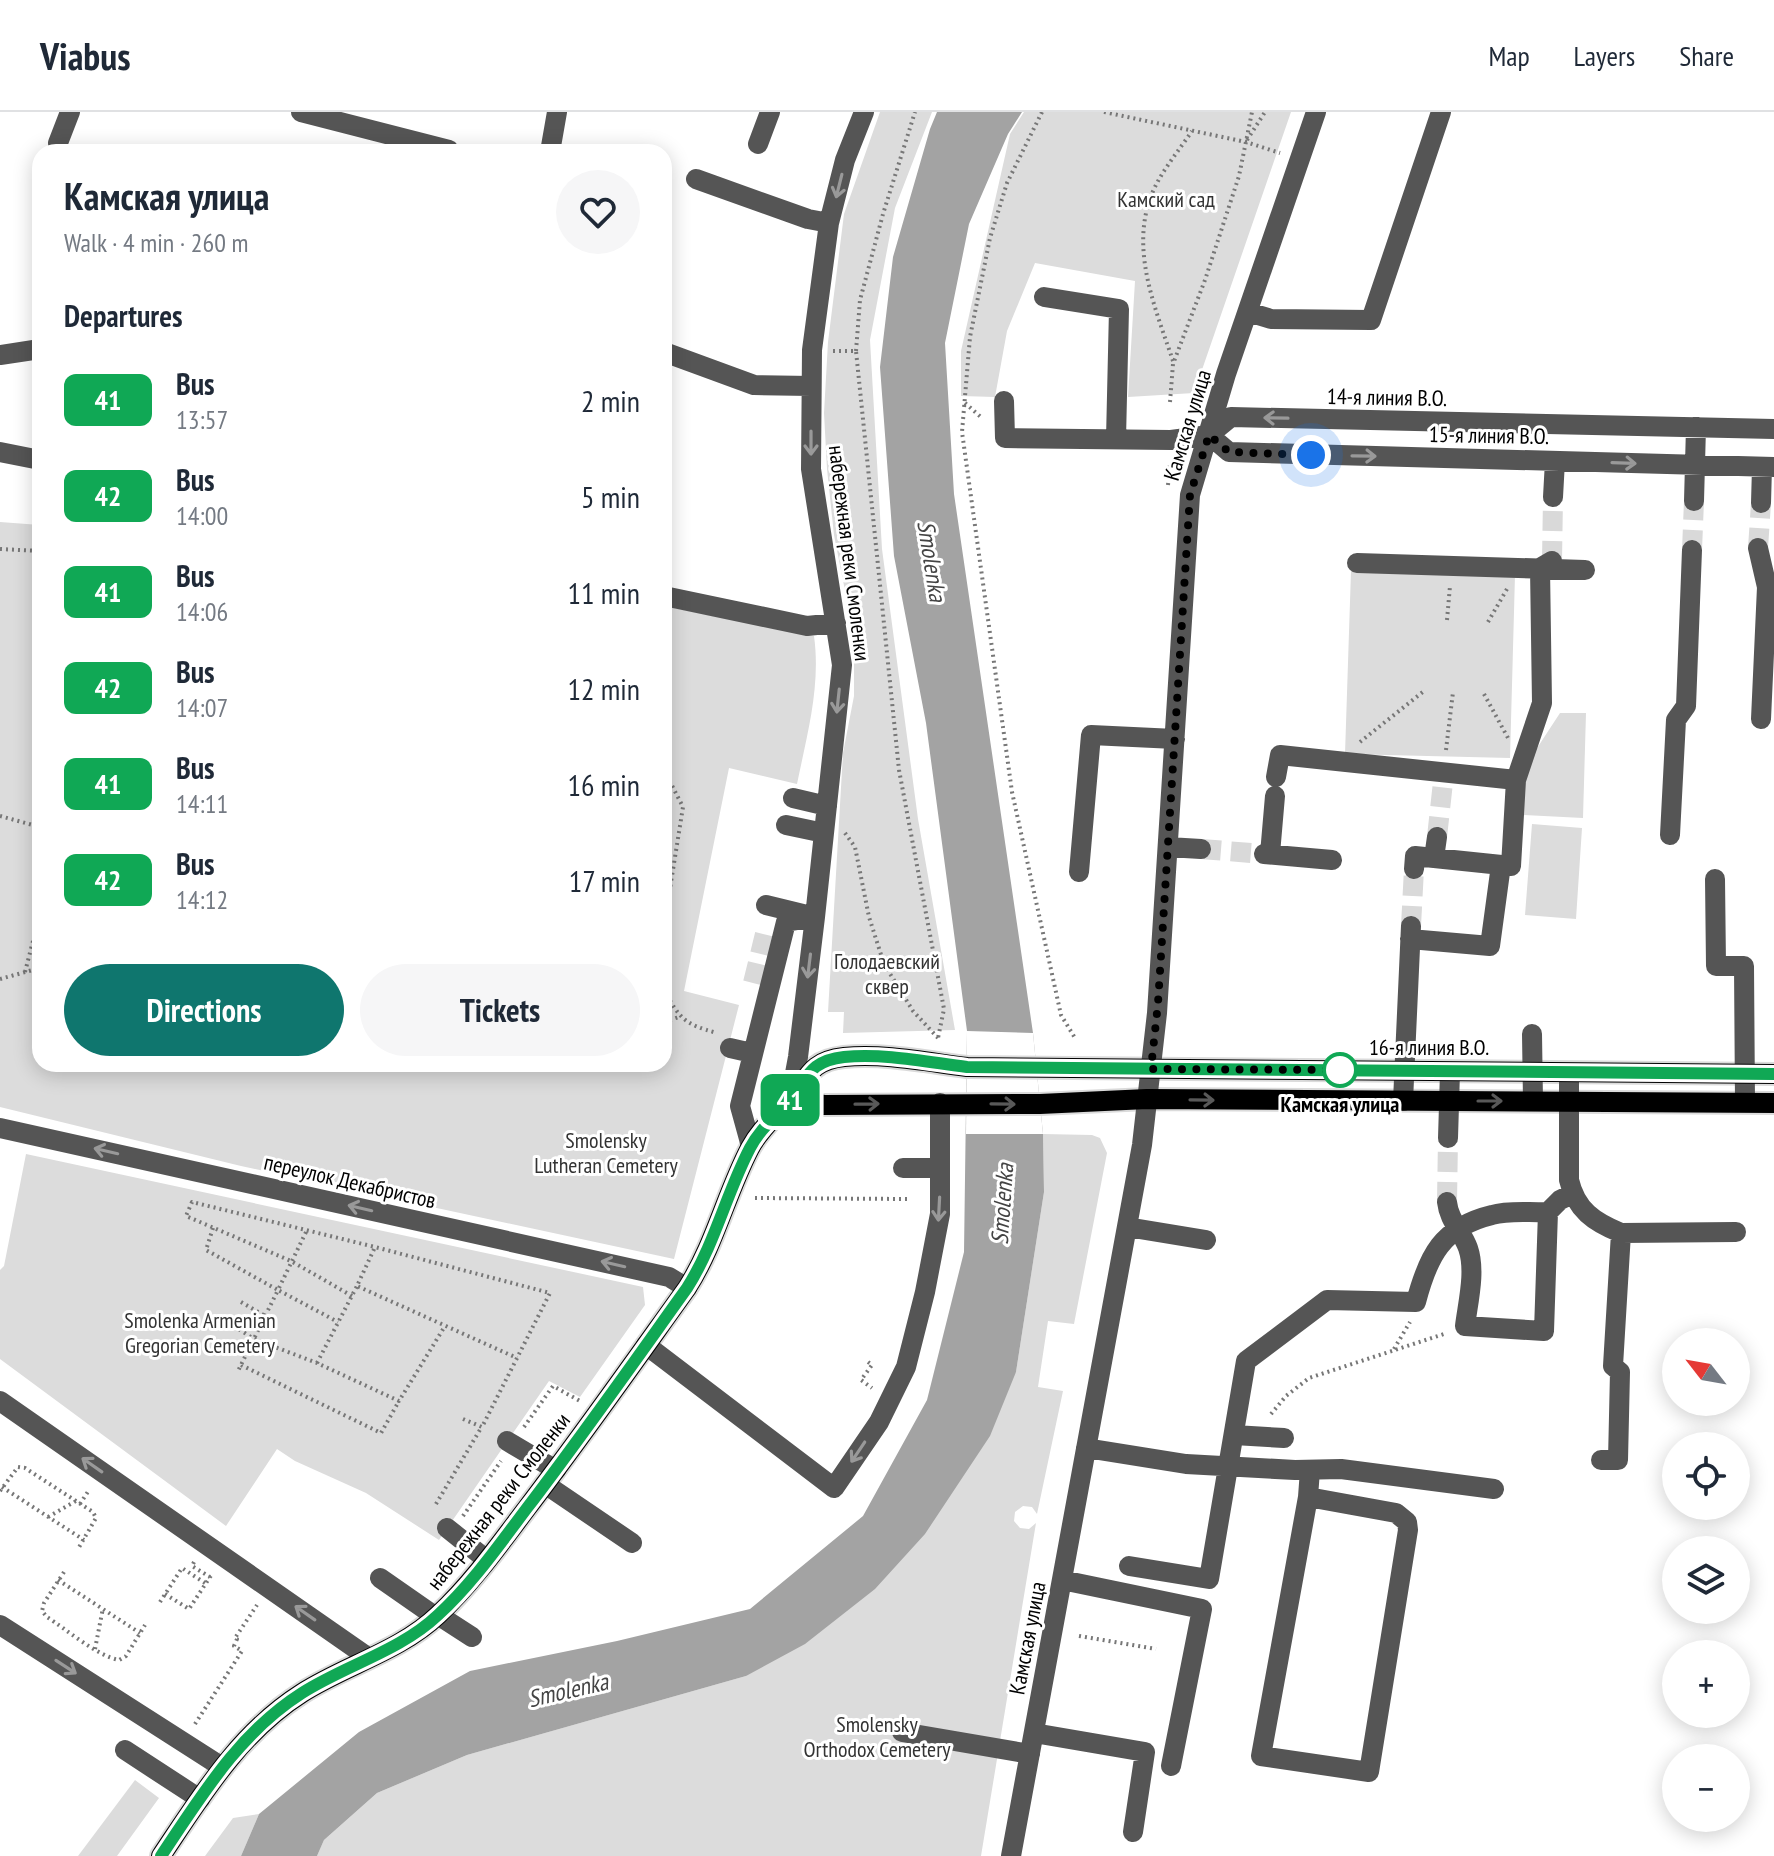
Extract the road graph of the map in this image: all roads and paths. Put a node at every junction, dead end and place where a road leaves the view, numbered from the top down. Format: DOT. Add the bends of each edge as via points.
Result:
graph roads {
  1 [pos="70,112"];
  2 [pos="301,112"];
  3 [pos="557,112"];
  4 [pos="770,112"];
  5 [pos="864,112"];
  6 [pos="915,112"];
  7 [pos="1042,112"];
  8 [pos="1104,112"];
  9 [pos="1252,112"];
  10 [pos="1265,112"];
  11 [pos="1316,112"];
  12 [pos="1441,112"];
  13 [pos="1192,131"];
  14 [pos="1246,142"];
  15 [pos="58,144"];
  16 [pos="427,144"];
  17 [pos="551,144"];
  18 [pos="758,144"];
  19 [pos="1280,153"];
  20 [pos="696,179"];
  21 [pos="829,223"];
  22 [pos="1044,297"];
  23 [pos="1248,312"];
  24 [pos="32,350"];
  25 [pos="812,350"];
  26 [pos="856,351"];
  27 [pos="0,355"];
  28 [pos="672,355"];
  29 [pos="1173,364"];
  30 [pos="811,386"];
  31 [pos="1004,401"];
  32 [pos="1170,402"];
  33 [pos="1696,427"];
  34 [pos="1774,429"];
  35 [pos="1209,435"];
  36 [pos="1116,439"];
  37 [pos="1171,440"];
  38 [pos="0,452"];
  39 [pos="32,458"];
  40 [pos="1555,461"];
  41 [pos="1696,465"];
  42 [pos="1768,467"];
  43 [pos="1168,491"];
  44 [pos="1553,497"];
  45 [pos="1694,501"];
  46 [pos="1761,503"];
  47 [pos="1758,548"];
  48 [pos="0,549"];
  49 [pos="1692,550"];
  50 [pos="32,551"];
  51 [pos="1357,563"];
  52 [pos="1546,565"];
  53 [pos="1452,566"];
  54 [pos="1585,570"];
  55 [pos="672,598"];
  56 [pos="1447,620"];
  57 [pos="836,623"];
  58 [pos="1424,691"];
  59 [pos="1453,692"];
  60 [pos="1484,694"];
  61 [pos="1761,719"];
  62 [pos="1175,739"];
  63 [pos="1357,745"];
  64 [pos="1517,775"];
  65 [pos="1444,778"];
  66 [pos="672,786"];
  67 [pos="793,798"];
  68 [pos="827,806"];
  69 [pos="0,816"];
  70 [pos="32,825"];
  71 [pos="786,825"];
  72 [pos="833,831"];
  73 [pos="1670,835"];
  74 [pos="1168,847"];
  75 [pos="1201,849"];
  76 [pos="1332,860"];
  77 [pos="1501,865"];
  78 [pos="1414,869"];
  79 [pos="1079,872"];
  80 [pos="672,876"];
  81 [pos="1715,879"];
  82 [pos="766,905"];
  83 [pos="815,917"];
  84 [pos="786,922"];
  85 [pos="766,930"];
  86 [pos="32,945"];
  87 [pos="32,970"];
  88 [pos="25,972"];
  89 [pos="0,979"];
  90 [pos="753,983"];
  91 [pos="765,1003"];
  92 [pos="672,1004"];
  93 [pos="679,1017"];
  94 [pos="672,1019"];
  95 [pos="1532,1034"];
  96 [pos="1075,1038"];
  97 [pos="726,1041"];
  98 [pos="752,1053"];
  99 [pos="1036,1068"];
  100 [pos="1151,1069"];
  101 [pos="1405,1071"];
  102 [pos="1450,1072"];
  103 [pos="1532,1072"];
  104 [pos="1569,1073"];
  105 [pos="1745,1074"];
  106 [pos="1774,1074"];
  107 [pos="1147,1099"];
  108 [pos="790,1100"];
  109 [pos="1403,1101"];
  110 [pos="1449,1101"];
  111 [pos="1533,1101"];
  112 [pos="1569,1102"];
  113 [pos="1745,1102"];
  114 [pos="940,1103"];
  115 [pos="1774,1103"];
  116 [pos="0,1128"];
  117 [pos="1448,1138"];
  118 [pos="751,1146"];
  119 [pos="903,1168"];
  120 [pos="940,1168"];
  121 [pos="1572,1194"];
  122 [pos="755,1198"];
  123 [pos="908,1199"];
  124 [pos="1447,1202"];
  125 [pos="1548,1212"];
  126 [pos="1127,1227"];
  127 [pos="213,1228"];
  128 [pos="1457,1230"];
  129 [pos="306,1232"];
  130 [pos="1736,1232"];
  131 [pos="1621,1233"];
  132 [pos="1206,1240"];
  133 [pos="375,1247"];
  134 [pos="291,1261"];
  135 [pos="357,1286"];
  136 [pos="687,1288"];
  137 [pos="278,1290"];
  138 [pos="352,1296"];
  139 [pos="241,1302"];
  140 [pos="265,1316"];
  141 [pos="1410,1321"];
  142 [pos="338,1322"];
  143 [pos="234,1326"];
  144 [pos="445,1326"];
  145 [pos="1449,1332"];
  146 [pos="254,1339"];
  147 [pos="646,1345"];
  148 [pos="1393,1351"];
  149 [pos="517,1358"];
  150 [pos="868,1362"];
  151 [pos="317,1363"];
  152 [pos="241,1365"];
  153 [pos="238,1371"];
  154 [pos="861,1380"];
  155 [pos="0,1401"];
  156 [pos="399,1401"];
  157 [pos="1270,1416"];
  158 [pos="463,1419"];
  159 [pos="482,1427"];
  160 [pos="1234,1435"];
  161 [pos="1284,1438"];
  162 [pos="507,1441"];
  163 [pos="1086,1448"];
  164 [pos="1601,1460"];
  165 [pos="1229,1467"];
  166 [pos="1310,1470"];
  167 [pos="550,1477"];
  168 [pos="1,1489"];
  169 [pos="1494,1489"];
  170 [pos="86,1496"];
  171 [pos="1308,1497"];
  172 [pos="78,1503"];
  173 [pos="436,1504"];
  174 [pos="48,1517"];
  175 [pos="447,1528"];
  176 [pos="84,1540"];
  177 [pos="632,1543"];
  178 [pos="78,1549"];
  179 [pos="487,1560"];
  180 [pos="1129,1566"];
  181 [pos="64,1572"];
  182 [pos="210,1577"];
  183 [pos="380,1578"];
  184 [pos="58,1580"];
  185 [pos="1062,1580"];
  186 [pos="205,1583"];
  187 [pos="165,1594"];
  188 [pos="263,1597"];
  189 [pos="160,1602"];
  190 [pos="103,1608"];
  191 [pos="437,1616"];
  192 [pos="0,1625"];
  193 [pos="145,1625"];
  194 [pos="140,1633"];
  195 [pos="1079,1636"];
  196 [pos="472,1637"];
  197 [pos="95,1649"];
  198 [pos="1156,1649"];
  199 [pos="369,1658"];
  200 [pos="902,1732"];
  201 [pos="189,1733"];
  202 [pos="1034,1733"];
  203 [pos="125,1750"];
  204 [pos="1030,1754"];
  205 [pos="1171,1766"];
  206 [pos="222,1767"];
  207 [pos="200,1799"];
  208 [pos="1133,1832"];
  209 [pos="161,1856"];
  210 [pos="1011,1856"];
  1 -- 15 [label="street"];
  2 -- 16 [label="street"];
  3 -- 17 [label="street"];
  4 -- 18 [label="street"];
  5 -- 21 [label="street, набережная реки Смоленки, one-way"];
  6 -- 26 [label="path" via="860,300"];
  7 -- 96 [label="path" via="1007,183 990,238 970,337 962,432 1012,792 1061,1015"];
  8 -- 13 [label="path"];
  9 -- 14 [label="path"];
  10 -- 14 [label="path"];
  11 -- 23 [label="street, Камская улица"];
  12 -- 23 [label="street" via="1371,320 1271,319"];
  13 -- 14 [label="path"];
  13 -- 29 [label="path" via="1150,197 1143,227 1144,265"];
  14 -- 19 [label="path"];
  14 -- 29 [label="path" via="1205,280"];
  20 -- 21 [label="street"];
  21 -- 25 [label="street, набережная реки Смоленки"];
  22 -- 36 [label="street" via="1119,309"];
  23 -- 35 [label="street, Камская улица"];
  24 -- 27 [label="street"];
  25 -- 26 [label="path"];
  25 -- 30 [label="street, набережная реки Смоленки"];
  26 -- 72 [label="path" via="899,770 944,1009 938,1038 913,1011 884,964 855,847 850,837"];
  28 -- 30 [label="street" via="754,385"];
  29 -- 32 [label="path"];
  30 -- 57 [label="street, набережная реки Смоленки, one-way" via="811,469"];
  31 -- 36 [label="street, 14-я линия В.О." via="1005,438"];
  33 -- 34 [label="street, 14-я линия В.О."];
  33 -- 35 [label="street, 14-я линия В.О., one-way" via="1231,417"];
  33 -- 41 [label="street"];
  35 -- 37 [label="street, 14-я линия В.О."];
  35 -- 40 [label="street, 15-я линия В.О., one-way" via="1229,452"];
  35 -- 62 [label="street, Камская улица" via="1190,495"];
  36 -- 37 [label="street, 14-я линия В.О."];
  37 -- 43 [label="path"];
  38 -- 39 [label="street"];
  40 -- 41 [label="street, 15-я линия В.О., one-way"];
  40 -- 44 [label="street"];
  41 -- 42 [label="street, 15-я линия В.О."];
  41 -- 45 [label="street"];
  42 -- 46 [label="street"];
  47 -- 61 [label="street" via="1767,587"];
  48 -- 50 [label="path"];
  49 -- 73 [label="street" via="1686,706 1676,720"];
  51 -- 53 [label="street"];
  52 -- 53 [label="street"];
  52 -- 54 [label="street"];
  52 -- 64 [label="street" via="1542,703"];
  53 -- 56 [label="path"];
  55 -- 57 [label="street" via="807,626"];
  57 -- 68 [label="street, набережная реки Смоленки, one-way" via="842,665"];
  58 -- 63 [label="path"];
  59 -- 65 [label="path"];
  60 -- 64 [label="path" via="1510,743"];
  62 -- 74 [label="street, Камская улица"];
  62 -- 79 [label="street" via="1091,735"];
  64 -- 65 [label="street"];
  64 -- 77 [label="street" via="1511,866"];
  65 -- 76 [label="street" via="1280,755 1267,854"];
  66 -- 80 [label="path" via="683,807"];
  67 -- 68 [label="street"];
  68 -- 72 [label="street, набережная реки Смоленки"];
  69 -- 70 [label="path"];
  71 -- 72 [label="street"];
  72 -- 83 [label="street, набережная реки Смоленки"];
  74 -- 75 [label="street"];
  74 -- 100 [label="street, Камская улица"];
  77 -- 78 [label="street" via="1436,847 1415,856"];
  77 -- 101 [label="street" via="1490,946 1410,933"];
  81 -- 105 [label="street" via="1716,966 1744,966"];
  82 -- 83 [label="street"];
  83 -- 84 [label="street"];
  83 -- 108 [label="street, набережная реки Смоленки, one-way"];
  84 -- 85 [label="street"];
  84 -- 91 [label="street"];
  86 -- 88 [label="path"];
  87 -- 88 [label="path"];
  88 -- 89 [label="path"];
  90 -- 91 [label="street"];
  91 -- 98 [label="street"];
  92 -- 93 [label="path"];
  93 -- 94 [label="path"];
  93 -- 97 [label="path"];
  95 -- 103 [label="street"];
  97 -- 98 [label="street"];
  98 -- 118 [label="street" via="740,1106"];
  99 -- 100 [label="main road, 16-я линия В.О."];
  99 -- 108 [label="main road, набережная реки Смоленки" via="843,1057 805,1075"];
  100 -- 101 [label="main road, 16-я линия В.О."];
  100 -- 107 [label="street, Камская улица"];
  101 -- 102 [label="main road, 16-я линия В.О."];
  101 -- 109 [label="street"];
  102 -- 103 [label="main road, 16-я линия В.О."];
  102 -- 110 [label="street"];
  103 -- 104 [label="main road, 16-я линия В.О."];
  103 -- 111 [label="street"];
  104 -- 105 [label="main road, 16-я линия В.О."];
  104 -- 112 [label="street"];
  105 -- 106 [label="main road, 16-я линия В.О."];
  105 -- 113 [label="street"];
  107 -- 109 [label="main road, one-way"];
  114 -- 107 [label="main road, one-way"];
  107 -- 126 [label="street, Камская улица"];
  108 -- 114 [label="main road, one-way" via="824,1105"];
  108 -- 118 [label="main road, набережная реки Смоленки"];
  109 -- 110 [label="main road"];
  110 -- 111 [label="main road, one-way"];
  110 -- 117 [label="street"];
  111 -- 112 [label="main road"];
  112 -- 113 [label="main road"];
  112 -- 121 [label="street"];
  113 -- 115 [label="main road"];
  114 -- 120 [label="street"];
  136 -- 116 [label="street, переулок Декабристов, one-way" via="669,1277 181,1178"];
  118 -- 136 [label="main road, набережная реки Смоленки" via="705,1260"];
  119 -- 120 [label="street"];
  120 -- 147 [label="street, one-way" via="940,1214 906,1367 879,1422 834,1488"];
  121 -- 125 [label="street"];
  121 -- 131 [label="street" via="1597,1223"];
  122 -- 123 [label="path"];
  124 -- 128 [label="street"];
  125 -- 128 [label="street" via="1493,1214"];
  125 -- 128 [label="street" via="1544,1331 1465,1326 1472,1262"];
  126 -- 132 [label="street"];
  126 -- 163 [label="street, Камская улица"];
  127 -- 129 [label="path" via="186,1216 192,1202"];
  127 -- 134 [label="path"];
  127 -- 137 [label="path" via="206,1250"];
  128 -- 160 [label="street" via="1436,1247 1416,1302 1327,1300 1246,1361"];
  129 -- 133 [label="path"];
  129 -- 134 [label="path"];
  130 -- 131 [label="street"];
  131 -- 164 [label="street" via="1608,1366 1620,1372 1618,1460"];
  133 -- 135 [label="path"];
  133 -- 149 [label="path" via="550,1293"];
  134 -- 137 [label="path"];
  134 -- 138 [label="path"];
  135 -- 138 [label="path"];
  135 -- 144 [label="path"];
  136 -- 147 [label="main road, набережная реки Смоленки"];
  137 -- 140 [label="path"];
  137 -- 142 [label="path"];
  138 -- 142 [label="path"];
  139 -- 140 [label="path"];
  140 -- 146 [label="path"];
  141 -- 148 [label="path"];
  142 -- 151 [label="path"];
  143 -- 146 [label="path"];
  144 -- 149 [label="path"];
  144 -- 156 [label="path"];
  145 -- 148 [label="path"];
  146 -- 151 [label="path"];
  146 -- 152 [label="path"];
  147 -- 167 [label="main road, набережная реки Смоленки"];
  148 -- 157 [label="path" via="1309,1378"];
  149 -- 159 [label="path"];
  150 -- 154 [label="path" via="872,1365"];
  151 -- 156 [label="path"];
  152 -- 153 [label="path"];
  152 -- 156 [label="path" via="381,1433"];
  199 -- 155 [label="street, one-way"];
  158 -- 159 [label="path"];
  159 -- 162 [label="path"];
  159 -- 173 [label="path"];
  160 -- 161 [label="street"];
  160 -- 165 [label="street"];
  162 -- 167 [label="street"];
  163 -- 165 [label="street"];
  163 -- 185 [label="street, Камская улица"];
  165 -- 166 [label="street"];
  165 -- 180 [label="street" via="1209,1579"];
  166 -- 169 [label="street" via="1341,1469"];
  166 -- 171 [label="street"];
  167 -- 177 [label="street"];
  167 -- 179 [label="main road, набережная реки Смоленки"];
  168 -- 172 [label="path" via="18,1467 25,1468"];
  168 -- 174 [label="path"];
  170 -- 172 [label="path"];
  171 -- 171 [label="street" via="1261,1756 1369,1772 1407,1522 1396,1513"];
  172 -- 174 [label="path"];
  172 -- 176 [label="path" via="96,1518"];
  174 -- 176 [label="path"];
  175 -- 179 [label="street"];
  176 -- 178 [label="path"];
  179 -- 191 [label="main road, набережная реки Смоленки"];
  181 -- 184 [label="path"];
  182 -- 186 [label="path"];
  183 -- 191 [label="street"];
  184 -- 190 [label="path"];
  184 -- 197 [label="path" via="42,1611"];
  185 -- 202 [label="street, Камская улица"];
  185 -- 205 [label="street" via="1202,1609"];
  186 -- 187 [label="path" via="182,1568"];
  186 -- 187 [label="path" via="189,1609"];
  187 -- 189 [label="path"];
  188 -- 201 [label="path" via="235,1638 234,1646 242,1651"];
  190 -- 194 [label="path"];
  190 -- 197 [label="path"];
  191 -- 196 [label="street"];
  191 -- 199 [label="main road, набережная реки Смоленки"];
  192 -- 206 [label="street, one-way"];
  193 -- 194 [label="path"];
  194 -- 197 [label="path" via="119,1660"];
  195 -- 198 [label="path"];
  199 -- 206 [label="main road, набережная реки Смоленки" via="276,1711"];
  200 -- 204 [label="street"];
  202 -- 204 [label="street, Камская улица"];
  202 -- 208 [label="street" via="1145,1752"];
  203 -- 207 [label="street"];
  204 -- 210 [label="street, Камская улица"];
  206 -- 207 [label="main road, набережная реки Смоленки"];
  207 -- 209 [label="main road, набережная реки Смоленки"];
}
